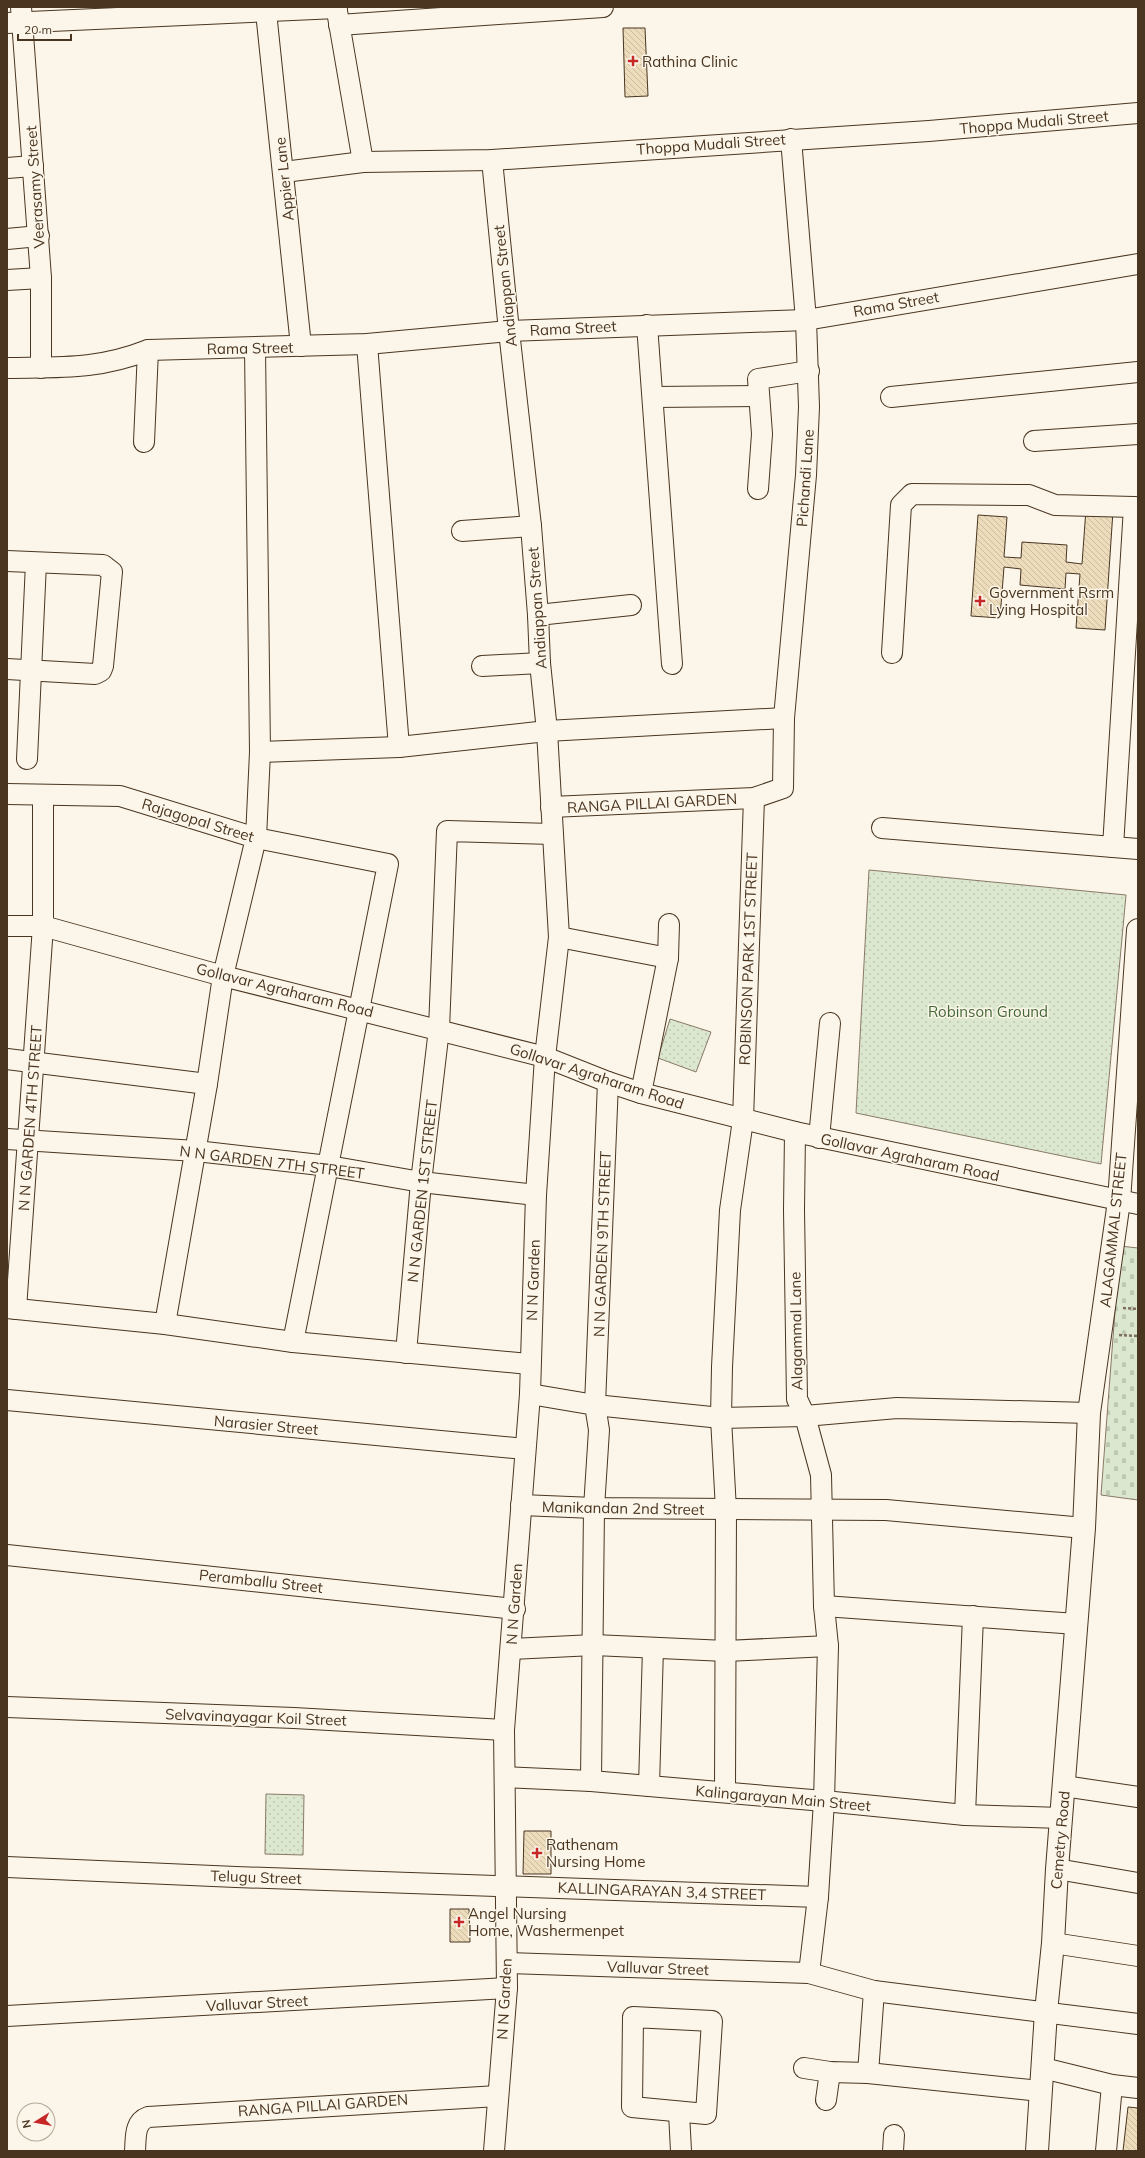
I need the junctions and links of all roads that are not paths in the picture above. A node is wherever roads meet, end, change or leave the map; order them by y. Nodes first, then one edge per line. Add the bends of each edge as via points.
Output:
1 (603, 7) edge
2 (266, 12) junction
3 (337, 13) edge
4 (17, 17) edge
5 (1138, 114) edge
6 (791, 139) junction
7 (492, 160) junction
8 (363, 162) junction
9 (33, 166) junction
10 (7, 168) edge
11 (284, 172) junction
12 (39, 236) junction
13 (7, 239) edge
14 (1138, 264) edge
15 (41, 278) junction
16 (7, 280) edge
17 (806, 320) junction
18 (647, 324) junction
19 (509, 331) junction
20 (367, 344) junction
21 (301, 346) junction
22 (255, 348) junction
23 (148, 350) junction
24 (7, 368) edge
25 (41, 368) junction
26 (809, 372) junction
27 (1138, 372) edge
28 (759, 396) junction
29 (891, 396) dead end
30 (654, 397) junction
31 (1138, 434) edge
32 (1034, 440) dead end
33 (144, 442) dead end
34 (758, 489) dead end
35 (1136, 508) edge
36 (531, 526) junction
37 (462, 531) dead end
38 (7, 562) edge
39 (36, 563) junction
40 (631, 605) dead end
41 (538, 615) junction
42 (892, 653) dead end
43 (540, 663) junction
44 (672, 664) dead end
45 (482, 666) dead end
46 (7, 669) edge
47 (31, 670) junction
48 (784, 718) junction
49 (547, 731) junction
50 (399, 747) junction
51 (260, 752) junction
52 (27, 759) dead end
53 (7, 794) edge
54 (43, 795) junction
55 (754, 798) junction
56 (551, 807) junction
57 (882, 828) dead end
58 (552, 834) junction
59 (256, 838) junction
60 (1113, 848) junction
61 (1138, 849) edge
62 (669, 924) dead end
63 (7, 926) edge
64 (43, 926) junction
65 (1138, 930) edge
66 (559, 937) junction
67 (668, 958) junction
68 (223, 976) junction
69 (360, 1009) junction
70 (830, 1023) dead end
71 (439, 1029) junction
72 (545, 1056) junction
73 (7, 1059) edge
74 (34, 1062) junction
75 (608, 1082) junction
76 (207, 1084) junction
77 (642, 1093) junction
78 (743, 1120) junction
79 (794, 1132) junction
80 (819, 1138) junction
81 (7, 1139) edge
82 (29, 1141) junction
83 (196, 1151) junction
84 (329, 1166) junction
85 (421, 1182) junction
86 (536, 1195) junction
87 (1132, 1200) edge
88 (1138, 1213) edge
89 (11, 1309) edge
90 (165, 1324) junction
91 (293, 1342) junction
92 (406, 1353) junction
93 (529, 1364) junction
94 (530, 1394) junction
95 (7, 1400) edge
96 (596, 1405) junction
97 (1089, 1413) junction
98 (805, 1416) junction
99 (721, 1418) junction
100 (525, 1449) junction
101 (521, 1505) junction
102 (594, 1508) junction
103 (822, 1509) junction
104 (726, 1510) junction
105 (1084, 1528) junction
106 (7, 1555) edge
107 (824, 1606) junction
108 (515, 1609) junction
109 (973, 1616) junction
110 (1077, 1624) junction
111 (594, 1646) junction
112 (828, 1646) junction
113 (653, 1648) junction
114 (511, 1650) junction
115 (726, 1651) junction
116 (7, 1707) edge
117 (504, 1730) junction
118 (505, 1777) junction
119 (591, 1781) junction
120 (650, 1786) junction
121 (1064, 1786) junction
122 (725, 1792) junction
123 (1138, 1797) edge
124 (824, 1801) junction
125 (965, 1815) junction
126 (1061, 1818) junction
127 (7, 1867) edge
128 (1056, 1869) junction
129 (1138, 1883) edge
130 (505, 1885) junction
131 (818, 1897) junction
132 (1053, 1943) junction
133 (1138, 1956) edge
134 (507, 1963) junction
135 (809, 1973) junction
136 (507, 1988) junction
137 (874, 1991) junction
138 (1046, 2012) junction
139 (7, 2016) edge
140 (1138, 2024) edge
141 (804, 2068) dead end
142 (1043, 2068) junction
143 (830, 2072) junction
144 (868, 2073) junction
145 (1112, 2085) junction
146 (1138, 2088) edge
147 (1040, 2091) junction
148 (498, 2096) junction
149 (826, 2100) dead end
150 (679, 2113) junction
151 (135, 2151) edge
152 (494, 2151) edge
153 (681, 2151) edge
154 (1038, 2151) edge
155 (1106, 2151) edge

1 - 3 street
2 - 3 street
2 - 4 street
2 - 11 street, Appier Lane
3 - 8 street
4 - 9 street, Veerasamy Street
5 - 6 street, Thoppa Mudali Street
6 - 7 street, Thoppa Mudali Street
6 - 17 street, Pichandi Lane
7 - 8 street, Thoppa Mudali Street
7 - 19 street, Andiappan Street
8 - 11 street, Thoppa Mudali Street
9 - 10 street
9 - 12 street, Veerasamy Street
11 - 21 street, Appier Lane
12 - 13 street
12 - 15 street, Veerasamy Street
14 - 17 street, Rama Street
15 - 16 street
15 - 25 street, Veerasamy Street
17 - 18 street, Rama Street
17 - 26 street, Pichandi Lane
18 - 19 street, Rama Street
18 - 30 street
19 - 20 street, Rama Street
19 - 36 street, Andiappan Street
20 - 21 street, Rama Street
20 - 50 street
21 - 22 street, Rama Street
22 - 23 street, Rama Street
22 - 51 street
23 - 25 street, Rama Street via 103,364
23 - 33 street
24 - 25 street, Rama Street
26 - 28 street via 758,378
26 - 48 street, Pichandi Lane via 806,475
27 - 29 street
28 - 30 street
28 - 34 street via 762,434
30 - 44 street
31 - 32 street
35 - 42 street via 1055,505 1029,495 912,494 901,505
35 - 60 street
36 - 37 street
36 - 41 street, Andiappan Street
38 - 39 street
39 - 47 street
39 - 47 street via 103,565 112,572 104,666 101,671 95,674
40 - 41 street
41 - 43 street, Andiappan Street
43 - 45 street
43 - 49 street, Andiappan Street
46 - 47 street
47 - 52 street
48 - 49 street
48 - 55 street, Pichandi Lane via 782,788
49 - 50 street
49 - 56 street, Andiappan Street
50 - 51 street
51 - 59 street
53 - 54 street, Rajagopal Street
54 - 59 street, Rajagopal Street via 120,796
54 - 64 street, N N GARDEN 4TH STREET
55 - 56 street, RANGA PILLAI GARDEN
55 - 78 street, ROBINSON PARK 1ST STREET
56 - 58 street, Andiappan Street
57 - 60 street
58 - 66 street, Andiappan Street
58 - 71 street, N N GARDEN 1ST STREET via 447,831
59 - 68 street
59 - 69 street, Rajagopal Street via 388,864
60 - 61 street
62 - 67 street
63 - 64 street, Gollavar Agraharam Road
64 - 68 street, Gollavar Agraharam Road
64 - 74 street, N N GARDEN 4TH STREET
65 - 87 main road, ALAGAMMAL STREET
66 - 67 street
66 - 72 street, Andiappan Street
67 - 77 street
68 - 69 street, Gollavar Agraharam Road
68 - 76 street
69 - 71 street, Gollavar Agraharam Road
69 - 84 street
70 - 80 street
71 - 72 street, Gollavar Agraharam Road
71 - 85 street, N N GARDEN 1ST STREET
72 - 75 street, Gollavar Agraharam Road
72 - 86 street, N N Garden
73 - 74 street
74 - 76 street
74 - 82 street, N N GARDEN 4TH STREET
75 - 77 street, Gollavar Agraharam Road
75 - 96 street, N N GARDEN 9TH STREET
76 - 83 street
77 - 78 street, Gollavar Agraharam Road
78 - 79 street, Gollavar Agraharam Road
78 - 99 street, ROBINSON PARK 1ST STREET via 730,1210
79 - 80 street, Gollavar Agraharam Road
79 - 98 street, Alagammal Lane via 797,1399
80 - 87 street, Gollavar Agraharam Road
81 - 82 street, N N GARDEN 7TH STREET
82 - 83 street, N N GARDEN 7TH STREET
82 - 89 street, N N GARDEN 4TH STREET
83 - 84 street, N N GARDEN 7TH STREET
83 - 90 street
84 - 85 street, N N GARDEN 7TH STREET
84 - 91 street
85 - 86 street, N N GARDEN 7TH STREET
85 - 92 street, N N GARDEN 1ST STREET
86 - 93 street, N N Garden
87 - 88 street
87 - 97 main road, ALAGAMMAL STREET
89 - 90 street
90 - 91 street
91 - 92 street
92 - 93 street
93 - 94 street, N N Garden
94 - 96 street
94 - 100 street, N N Garden
95 - 100 street, Narasier Street
96 - 99 street
96 - 102 street, N N GARDEN 9TH STREET via 599,1438
97 - 98 street via 897,1408
97 - 105 main road, ALAGAMMAL STREET
98 - 99 street
98 - 103 street, Alagammal Lane via 821,1475
99 - 104 street, ROBINSON PARK 1ST STREET
100 - 101 street, N N Garden
101 - 102 street, Manikandan 2nd Street
101 - 108 street, N N Garden
102 - 104 street, Manikandan 2nd Street
102 - 111 street, N N GARDEN 9TH STREET
103 - 104 street, Manikandan 2nd Street
103 - 105 street, Manikandan 2nd Street via 886,1510
103 - 107 street, Alagammal Lane
104 - 115 street, ROBINSON PARK 1ST STREET
105 - 110 main road, Cemetry Road
106 - 108 street, Peramballu Street
107 - 109 street
107 - 112 street, Alagammal Lane
108 - 114 street, N N Garden
109 - 110 street
109 - 125 street
110 - 121 main road, Cemetry Road
111 - 113 street
111 - 114 street
111 - 119 street, N N GARDEN 9TH STREET
112 - 115 street
112 - 124 street, Alagammal Lane
113 - 115 street
113 - 120 street
114 - 117 street, N N Garden
115 - 122 street, ROBINSON PARK 1ST STREET
116 - 117 street, Selvavinayagar Koil Street via 294,1718
117 - 118 street, N N Garden
118 - 119 street, Kalingarayan Main Street
118 - 130 street, N N Garden
119 - 120 street, Kalingarayan Main Street
120 - 122 street, Kalingarayan Main Street
121 - 123 street
121 - 126 main road, Cemetry Road
122 - 124 street, Kalingarayan Main Street
124 - 125 street, Kalingarayan Main Street
124 - 131 street, Alagammal Lane
125 - 126 street, Kalingarayan Main Street
126 - 128 main road, Cemetry Road
127 - 130 street, Telugu Street
128 - 129 street
128 - 132 main road, Cemetry Road
130 - 131 street, KALLINGARAYAN 3,4 STREET
130 - 134 street, N N Garden
131 - 135 street, Alagammal Lane
132 - 133 street
132 - 138 main road, Cemetry Road
134 - 135 street, Valluvar Street
134 - 136 street, N N Garden
135 - 137 street, Valluvar Street
136 - 139 street, Valluvar Street
136 - 148 street, N N Garden
137 - 138 street, Valluvar Street
137 - 144 street
138 - 140 street, Valluvar Street
138 - 142 main road, Cemetry Road
141 - 143 street
142 - 145 street
142 - 147 main road, Cemetry Road
143 - 144 street
143 - 149 street
144 - 147 street
145 - 146 street
145 - 155 street
147 - 154 main road, Cemetry Road
148 - 151 street, RANGA PILLAI GARDEN via 148,2116 141,2119 137,2127
148 - 152 street, N N Garden
150 - 150 street via 706,2114 712,2021 633,2016 632,2107
150 - 153 street

